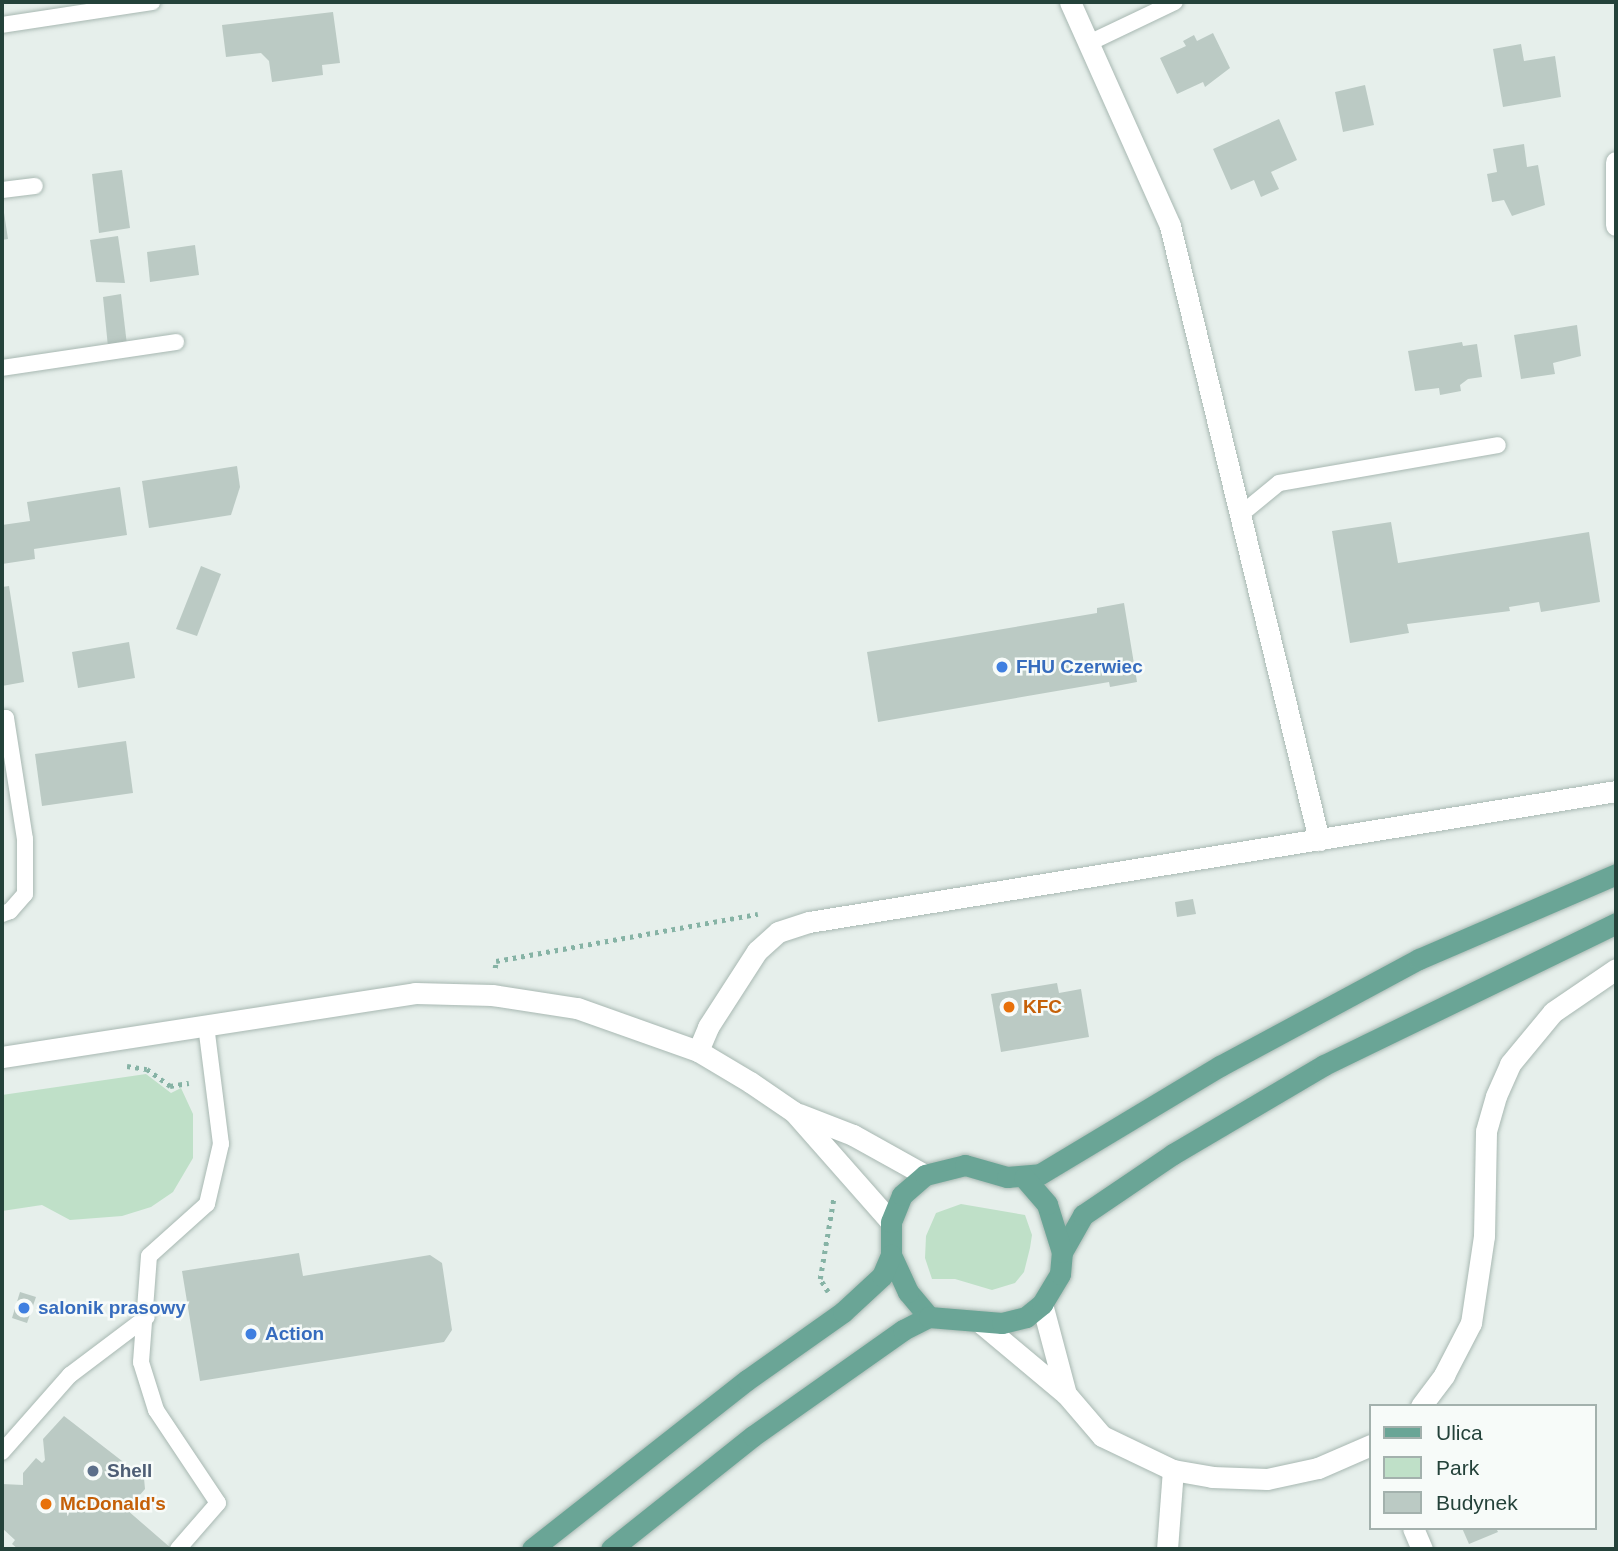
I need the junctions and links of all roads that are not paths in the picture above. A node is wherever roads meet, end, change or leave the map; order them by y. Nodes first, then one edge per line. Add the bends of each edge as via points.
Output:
1 (152, 2) edge
2 (1070, 2) edge
3 (1175, 2) edge
4 (2, 25) edge
5 (1089, 43) junction
6 (1616, 162) edge
7 (35, 186) dead end
8 (2, 190) edge
9 (1616, 225) edge
10 (176, 342) dead end
11 (2, 368) edge
12 (1498, 445) dead end
13 (1240, 515) junction
14 (2, 719) edge
15 (1616, 791) edge
16 (1319, 840) junction
17 (1616, 874) edge
18 (2, 914) edge
19 (1616, 923) edge
20 (1616, 969) edge
21 (206, 1025) junction
22 (698, 1051) junction
23 (2, 1057) edge
24 (794, 1112) junction
25 (925, 1175) junction
26 (1024, 1178) junction
27 (891, 1222) junction
28 (1062, 1252) junction
29 (891, 1255) junction
30 (1042, 1304) junction
31 (147, 1317) junction
32 (929, 1317) junction
33 (981, 1323) junction
34 (1066, 1394) junction
35 (1422, 1404) edge
36 (1370, 1445) edge
37 (2, 1452) edge
38 (1173, 1470) junction
39 (1414, 1530) edge
40 (178, 1549) edge
41 (532, 1549) edge
42 (611, 1549) edge
43 (1167, 1549) edge
44 (1422, 1549) edge

1 - 4 lane
2 - 5 street
3 - 5 lane
5 - 13 street via 1170,226
6 - 9 street
7 - 8 lane
10 - 11 lane
12 - 13 lane via 1279,483
13 - 16 street
14 - 18 lane via 6,718 24,839 24,894
15 - 16 street
16 - 22 street via 809,922 778,932 741,974
17 - 26 main road via 1419,959 1220,1066 1040,1174
19 - 28 main road via 1324,1065 1173,1154 1083,1215
20 - 35 street via 1553,1012 1510,1064 1486,1131 1484,1236 1471,1323 1444,1375
21 - 22 street via 415,993 492,995 577,1008
21 - 23 street
21 - 31 lane via 221,1143 207,1204 149,1256
22 - 24 street
24 - 25 street via 853,1135
24 - 27 street
25 - 26 main road via 964,1164
25 - 27 main road via 902,1195
26 - 28 main road via 1047,1204
27 - 29 main road
28 - 30 main road via 1060,1274
29 - 32 main road via 908,1293
29 - 41 main road via 882,1276 843,1312 747,1380
30 - 33 main road via 1026,1317
30 - 34 street
31 - 37 lane via 71,1375
31 - 40 lane via 141,1362 156,1410 218,1503
32 - 33 main road
32 - 42 main road via 842,1370
33 - 34 street
34 - 38 street via 1102,1436
36 - 38 street via 1318,1468 1267,1479
38 - 43 street
39 - 44 street

